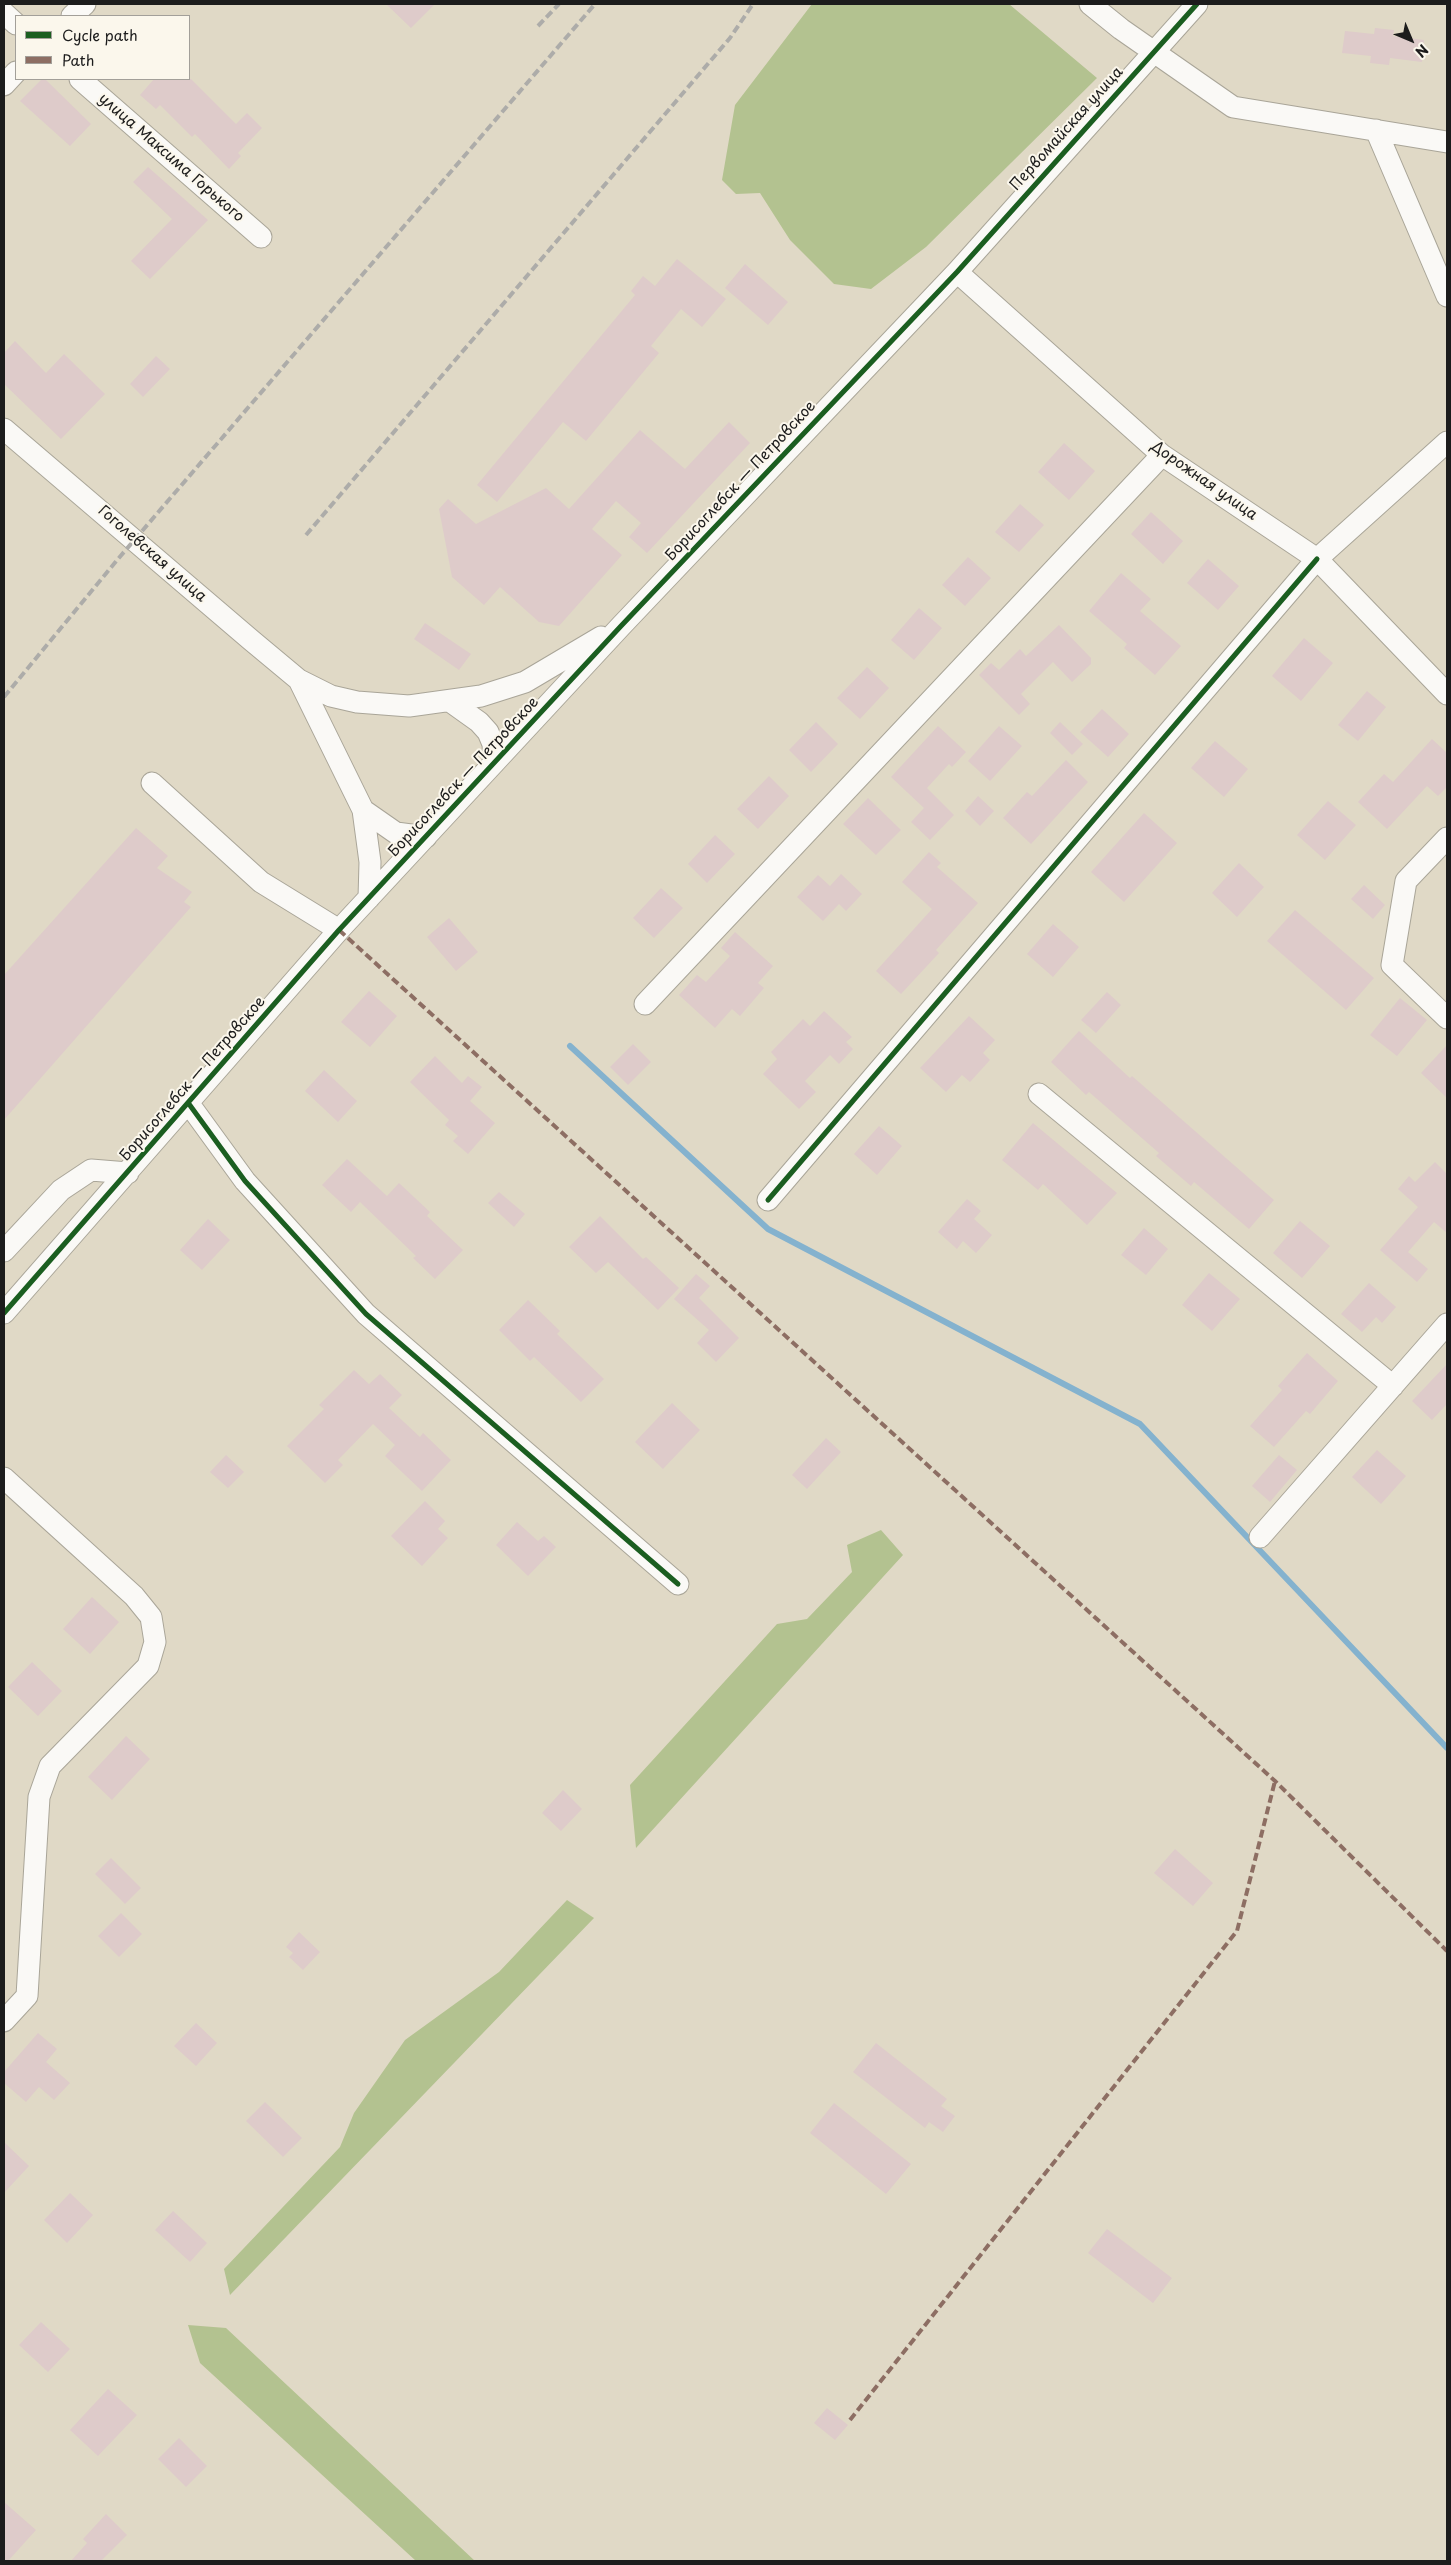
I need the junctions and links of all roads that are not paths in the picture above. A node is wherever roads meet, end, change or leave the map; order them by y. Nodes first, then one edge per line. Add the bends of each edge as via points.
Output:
1 (85, 4) edge
2 (1090, 4) edge
3 (1197, 4) edge
4 (4, 13) edge
5 (73, 15) edge
6 (15, 23) edge
7 (1154, 51) junction
8 (15, 73) edge
9 (81, 80) edge
10 (4, 85) edge
11 (1376, 130) junction
12 (1447, 142) edge
13 (261, 237) dead end
14 (956, 272) junction
15 (1447, 296) edge
16 (4, 429) edge
17 (1447, 442) edge
18 (1162, 455) junction
19 (1317, 559) junction
20 (621, 626) junction
21 (299, 680) junction
22 (1447, 694) edge
23 (451, 702) junction
24 (494, 763) junction
25 (152, 783) dead end
26 (363, 810) junction
27 (426, 837) junction
28 (1447, 838) edge
29 (369, 898) junction
30 (339, 930) junction
31 (645, 1004) dead end
32 (1447, 1018) edge
33 (1039, 1094) dead end
34 (188, 1104) junction
35 (128, 1173) junction
36 (768, 1200) dead end
37 (4, 1251) edge
38 (4, 1313) edge
39 (1447, 1324) edge
40 (1393, 1386) junction
41 (4, 1478) edge
42 (1260, 1537) dead end
43 (678, 1584) dead end
44 (4, 2021) edge

1 - 5 street
2 - 7 street
3 - 7 street, Первомайская улица
4 - 6 street
7 - 11 street via 1233,108
7 - 14 street, Первомайская улица
8 - 10 street
9 - 13 street, улица Максима Горького
11 - 12 street
11 - 15 street
14 - 18 street, Дорожная улица
14 - 20 street, Борисоглебск — Петровское
16 - 21 street, Гоголевская улица
17 - 19 street
18 - 19 street, Дорожная улица
18 - 31 street
19 - 22 street, Дорожная улица
19 - 36 street
20 - 23 street via 524,682
20 - 24 street, Борисоглебск — Петровское
21 - 23 street via 331,696 357,702 409,706
21 - 26 street
23 - 24 street via 488,732 493,744
24 - 27 street, Борисоглебск — Петровское
25 - 30 street via 261,882
26 - 27 street via 396,833
26 - 29 street via 370,862
27 - 29 street, Борисоглебск — Петровское
28 - 32 street via 1406,881 1392,965
29 - 30 street, Борисоглебск — Петровское
30 - 34 street, Борисоглебск — Петровское
33 - 40 street
34 - 35 street, Борисоглебск — Петровское
34 - 43 street via 246,1181 366,1314
35 - 37 street via 91,1170 61,1190
35 - 38 street, Борисоглебск — Петровское
39 - 40 street
40 - 42 street
41 - 44 street via 134,1596 151,1617 156,1642 148,1666 50,1766 39,1797 27,1996

